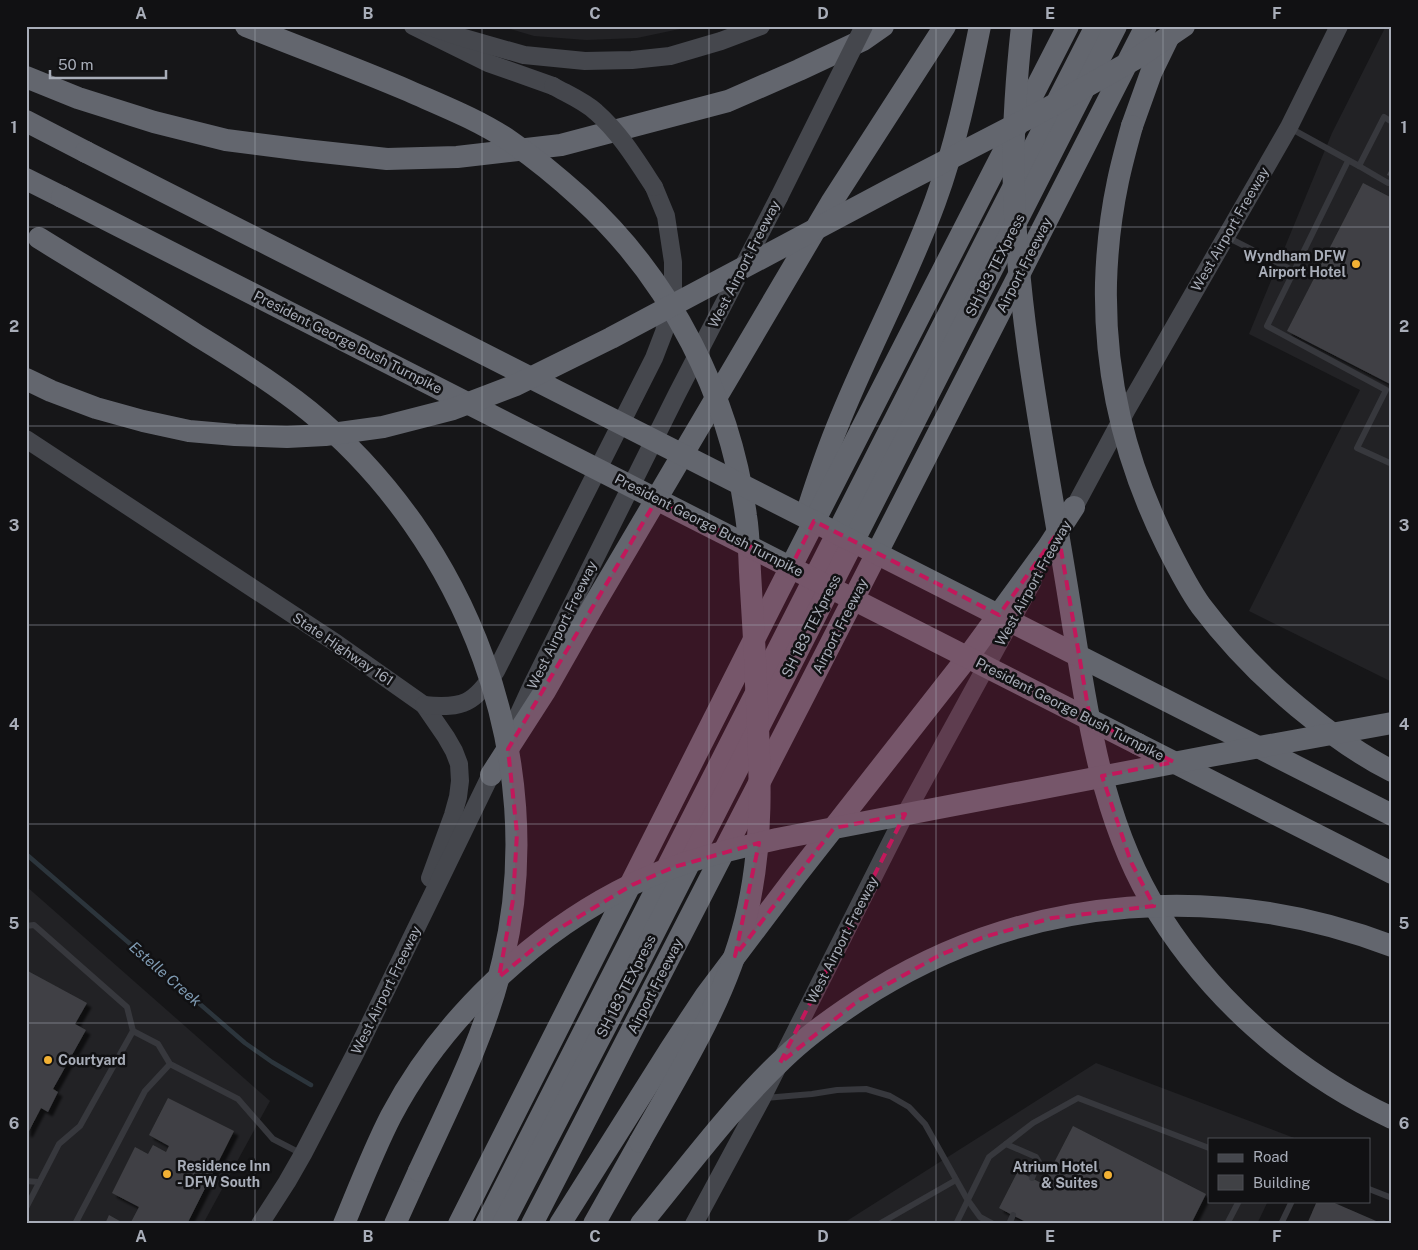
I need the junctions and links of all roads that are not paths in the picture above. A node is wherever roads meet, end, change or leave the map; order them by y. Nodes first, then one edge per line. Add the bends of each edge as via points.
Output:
1 (246, 26) edge
2 (413, 26) edge
3 (427, 26) edge
4 (761, 26) edge
5 (864, 26) edge
6 (883, 26) edge
7 (945, 26) edge
8 (980, 26) edge
9 (1022, 26) edge
10 (1068, 26) edge
11 (1096, 26) edge
12 (1116, 26) edge
13 (1146, 26) edge
14 (1174, 26) edge
15 (1184, 26) edge
16 (1339, 26) edge
17 (26, 77) edge
18 (26, 121) edge
19 (1392, 122) edge
20 (1289, 127) junction
21 (1348, 161) junction
22 (1359, 166) junction
23 (26, 179) edge
24 (1392, 182) edge
25 (33, 234) edge
26 (1226, 236) junction
27 (1294, 271) junction
28 (26, 379) edge
29 (26, 439) edge
30 (1392, 464) edge
31 (1074, 507) junction
32 (778, 592) junction
33 (424, 705) junction
34 (1392, 723) edge
35 (1392, 771) edge
36 (491, 775) junction
37 (1392, 815) edge
38 (1392, 873) edge
39 (26, 926) edge
40 (1392, 946) edge
41 (399, 966) junction
42 (132, 1031) junction
43 (170, 1064) junction
44 (762, 1098) junction
45 (1392, 1118) edge
46 (1006, 1144) junction
47 (1208, 1148) edge
48 (303, 1154) junction
49 (1032, 1178) dead end
50 (956, 1180) junction
51 (26, 1181) edge
52 (39, 1182) junction
53 (1370, 1189) edge
54 (1392, 1198) edge
55 (967, 1199) junction
56 (1238, 1202) edge
57 (1292, 1202) edge
58 (26, 1208) edge
59 (1013, 1215) dead end
60 (75, 1224) edge
61 (260, 1224) edge
62 (344, 1224) edge
63 (395, 1224) edge
64 (458, 1224) edge
65 (486, 1224) edge
66 (503, 1224) edge
67 (532, 1224) edge
68 (560, 1224) edge
69 (594, 1224) edge
70 (641, 1224) edge
71 (694, 1224) edge
72 (879, 1224) edge
73 (956, 1224) edge
74 (993, 1224) edge
75 (1009, 1224) edge
76 (1227, 1224) edge
77 (1281, 1224) edge

1 - 69 highway, bridge via 438,104 508,140 547,169 612,230 666,299 708,376 724,419 738,468 747,518 759,751 760,813 755,875 734,962 716,1004
2 - 33 main road, bridge via 488,63 553,86 596,112 614,130 654,187 666,216 673,262 673,292 654,358 496,671 483,690 469,702 455,706
3 - 4 main road via 524,55 585,61 670,56
5 - 36 main road, West Airport Freeway, bridge via 676,394
6 - 17 highway via 855,44 728,101 561,145 457,157 387,159 226,140 154,122 78,98
7 - 36 highway via 831,203 545,691
8 - 32 highway via 952,151 936,201 837,427
9 - 45 highway, bridge via 1016,82 1014,181 1021,299 1093,741 1108,800 1131,862 1150,898 1174,938 1201,972 1232,1006 1300,1064 1333,1087
10 - 32 highway
11 - 65 highway, SH 183 TEXpress
12 - 66 highway, SH 183 TEXpress
13 - 67 highway, Airport Freeway
14 - 35 highway, bridge via 1151,74 1132,126 1118,180 1110,230 1107,326 1118,416 1151,512 1200,604 1270,684 1320,726
15 - 28 highway, bridge via 1137,58 1048,108 611,338 516,385 453,409 383,427 325,435 235,435 143,421 96,408
16 - 20 main road, West Airport Freeway
18 - 37 highway, bridge
19 - 22 lane via 1384,118
20 - 21 lane
20 - 26 main road, West Airport Freeway
21 - 22 lane
21 - 27 lane
22 - 24 lane via 1388,183
23 - 38 highway, President George Bush Turnpike, bridge
25 - 63 highway, bridge via 247,367 309,411 343,441 378,478 430,548 482,654 500,709 512,777 517,833 513,900 504,956 487,1019
26 - 27 lane
26 - 31 main road, West Airport Freeway
27 - 30 lane via 1267,326 1386,390 1357,448
29 - 33 main road, State Highway 161 via 336,643
31 - 44 main road, West Airport Freeway via 901,822
31 - 68 highway via 970,654 706,995
32 - 64 highway
33 - 41 main road, State Highway 161 via 454,751 460,782 453,816
34 - 62 highway, bridge via 777,839 692,861 632,885 555,931 514,963 473,1002 442,1039 392,1115
36 - 41 main road, West Airport Freeway
39 - 42 lane via 34,925 127,1007
40 - 70 highway, bridge via 1340,928 1250,909 1163,905 1052,918 984,938 901,974 822,1026 784,1058 741,1102
41 - 48 main road, West Airport Freeway
42 - 43 lane via 158,1044
42 - 52 lane via 80,1126 59,1144
43 - 48 lane via 238,1099 273,1139
43 - 60 lane via 145,1091
44 - 50 lane via 866,1089 890,1096 909,1107 925,1124
44 - 71 main road, West Airport Freeway
46 - 47 lane via 1033,1122 1078,1098
46 - 49 lane via 1036,1157 1039,1162
46 - 55 lane via 989,1157
48 - 61 main road, West Airport Freeway
50 - 55 lane
50 - 72 lane
51 - 52 lane
52 - 58 lane
53 - 54 lane
55 - 73 lane
55 - 74 lane via 980,1217
56 - 76 lane
57 - 77 lane
59 - 75 lane

